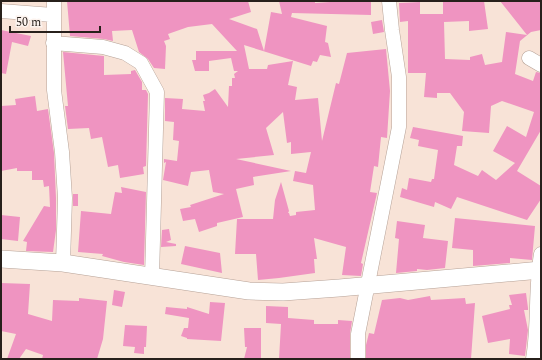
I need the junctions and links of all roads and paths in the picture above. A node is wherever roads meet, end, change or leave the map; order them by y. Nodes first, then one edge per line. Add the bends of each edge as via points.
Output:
1 (389, 1) edge
2 (54, 8) edge
3 (1, 11) edge
4 (53, 44) junction
5 (529, 58) dead end
6 (541, 65) edge
7 (1, 258) edge
8 (63, 263) junction
9 (540, 265) edge
10 (152, 277) junction
11 (368, 286) junction
12 (358, 359) edge
13 (534, 359) edge

1 - 11 street via 399,77 399,127
2 - 3 street
2 - 4 street
4 - 8 street via 54,90 65,198
4 - 10 street via 103,47 126,52 141,64 157,92
5 - 6 street
7 - 8 street
8 - 10 street
9 - 11 street
9 - 13 street
10 - 11 street via 248,291 283,292
11 - 12 street via 358,334

